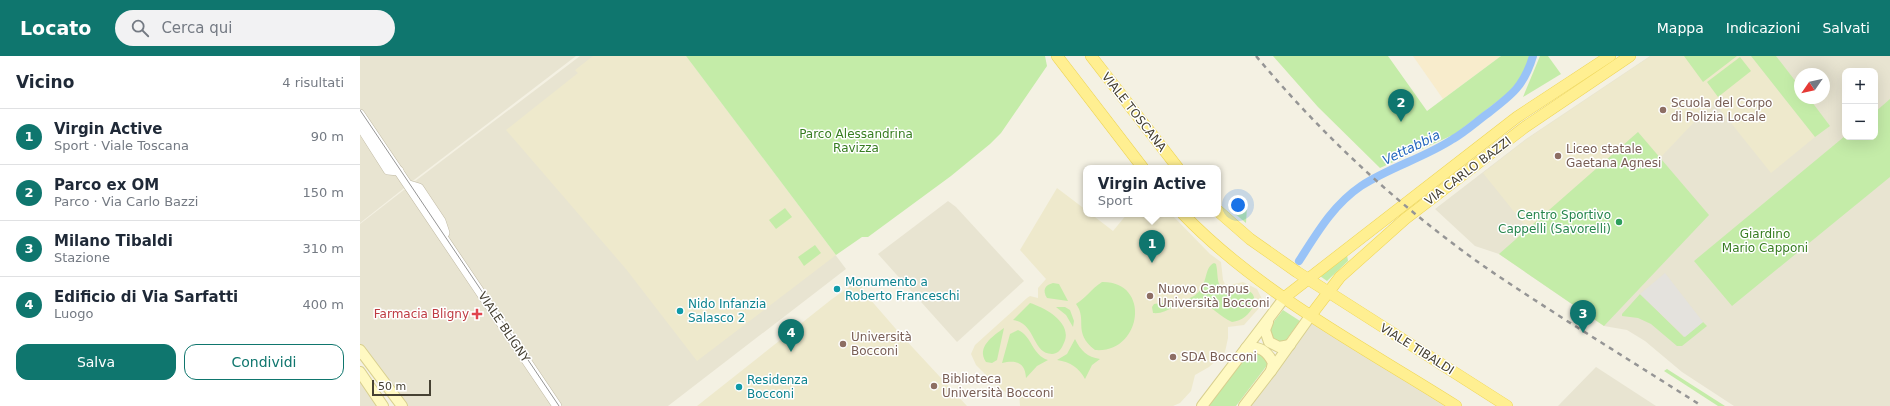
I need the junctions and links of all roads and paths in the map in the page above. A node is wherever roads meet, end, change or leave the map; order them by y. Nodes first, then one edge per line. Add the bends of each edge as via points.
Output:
1 (1057, 56) edge
2 (1091, 56) edge
3 (1610, 56) edge
4 (1630, 56) edge
5 (360, 114) edge
6 (360, 126) edge
7 (1141, 165) edge
8 (1176, 165) edge
9 (399, 171) junction
10 (1221, 214) edge
11 (1186, 217) edge
12 (1344, 251) junction
13 (1349, 268) junction
14 (1308, 279) junction
15 (1328, 292) junction
16 (1285, 297) junction
17 (1311, 315) junction
18 (1268, 322) junction
19 (1290, 345) junction
20 (1246, 348) junction
21 (360, 350) edge
22 (1271, 371) junction
23 (360, 372) edge
24 (383, 406) edge
25 (402, 406) edge
26 (557, 406) edge
27 (1202, 406) edge
28 (1244, 406) edge
29 (1456, 406) edge
30 (1507, 406) edge

1 - 7 main road
2 - 8 main road, VIALE TOSCANA
3 - 12 main road, VIA CARLO BAZZI via 1517,117
4 - 13 main road, VIA CARLO BAZZI via 1518,132 1425,203
5 - 9 street, VIALE BLIGNY
6 - 9 street, VIALE BLIGNY via 388,170
9 - 26 street, VIALE BLIGNY
10 - 14 main road via 1250,239
11 - 16 main road via 1205,237
12 - 13 main road via 1350,252 1353,258
12 - 14 main road, VIA CARLO BAZZI
13 - 15 main road, VIA CARLO BAZZI
14 - 15 main road
14 - 16 main road, VIA CARLO BAZZI
15 - 17 main road, VIA CARLO BAZZI
15 - 30 main road, VIALE TIBALDI
16 - 17 main road
16 - 18 main road
17 - 19 main road
17 - 29 main road
18 - 19 main road via 1265,330 1269,342 1279,347
18 - 20 main road
19 - 22 main road
20 - 22 main road via 1258,347 1265,351 1273,363
20 - 27 main road
21 - 25 main road
22 - 28 main road
23 - 24 main road

